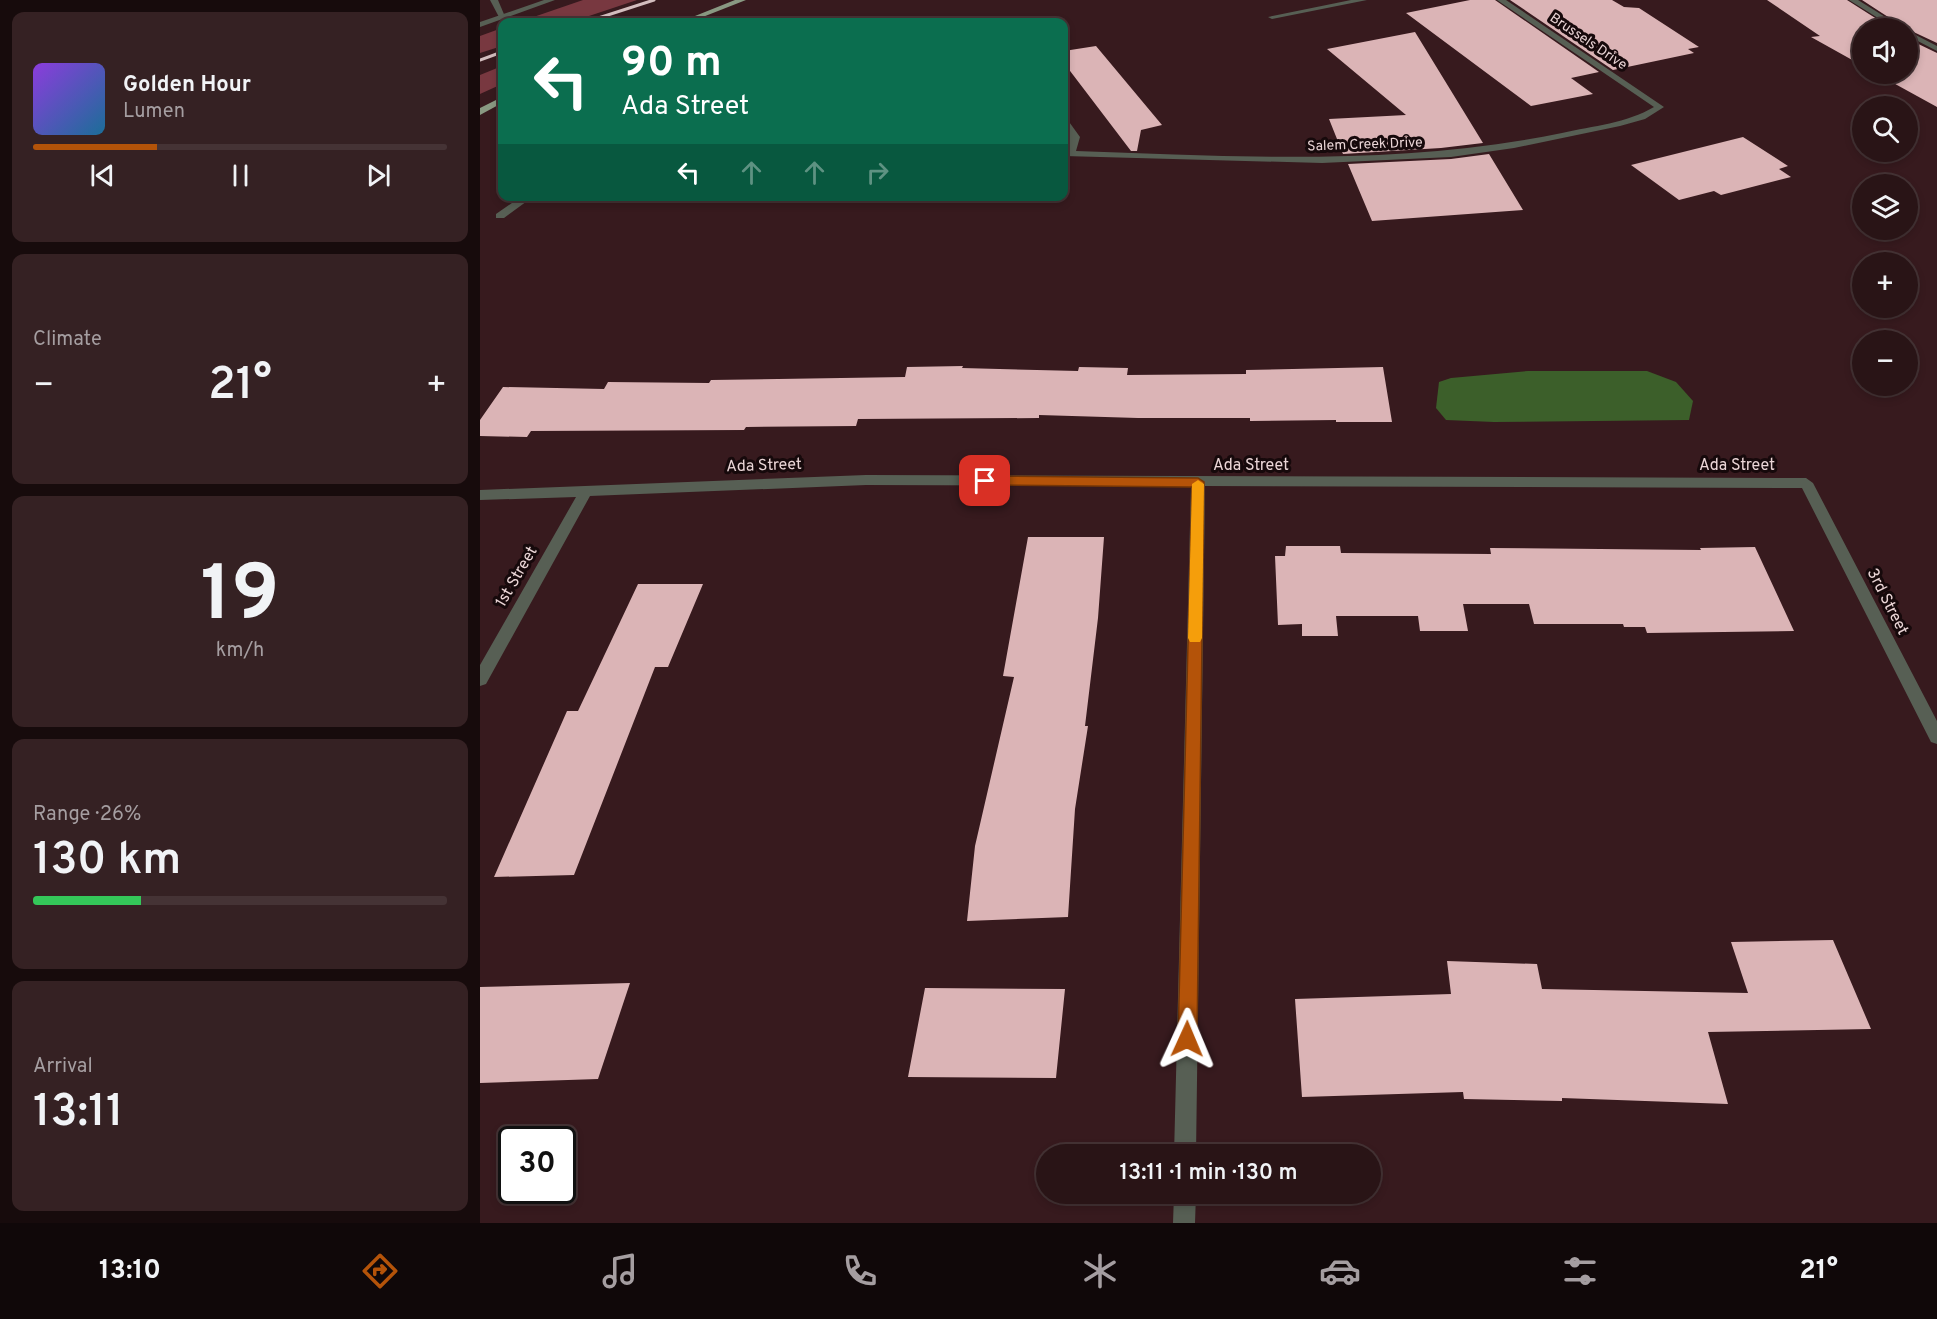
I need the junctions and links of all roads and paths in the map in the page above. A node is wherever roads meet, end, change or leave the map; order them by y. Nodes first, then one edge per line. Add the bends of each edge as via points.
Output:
1 (494, 0) edge
2 (551, 0) edge
3 (742, 0) edge
4 (1364, 0) edge
5 (1502, 0) edge
6 (1853, 0) edge
7 (503, 17) junction
8 (1272, 17) dead end
9 (500, 18) edge
10 (695, 18) edge
11 (1883, 18) edge
12 (498, 19) edge
13 (480, 25) edge
14 (1918, 39) edge
15 (1937, 49) edge
16 (498, 102) edge
17 (1660, 107) joint
18 (480, 112) edge
19 (1068, 127) edge
20 (1068, 152) edge
21 (1068, 154) edge
22 (522, 201) edge
23 (500, 216) dead end
24 (1198, 482) junction
25 (1806, 483) joint
26 (586, 492) junction
27 (480, 495) edge
28 (480, 679) edge
29 (1937, 737) edge
30 (1185, 1144) edge
31 (1185, 1204) edge
32 (1184, 1223) edge

1 - 7 street
2 - 7 street
3 - 10 main road
4 - 8 street
5 - 17 street, Brussels Drive
6 - 11 street
7 - 9 street
12 - 13 street
14 - 15 street
16 - 18 main road
17 - 21 street, Salem Creek Drive via 1652,113 1550,139 1401,159 1254,160
19 - 20 street via 1075,137
22 - 23 street
24 - 25 street, Ada Street
24 - 26 street, Ada Street via 866,480
24 - 30 street
25 - 29 street, 3rd Street
26 - 27 street, Ada Street
26 - 28 street, 1st Street
31 - 32 street

